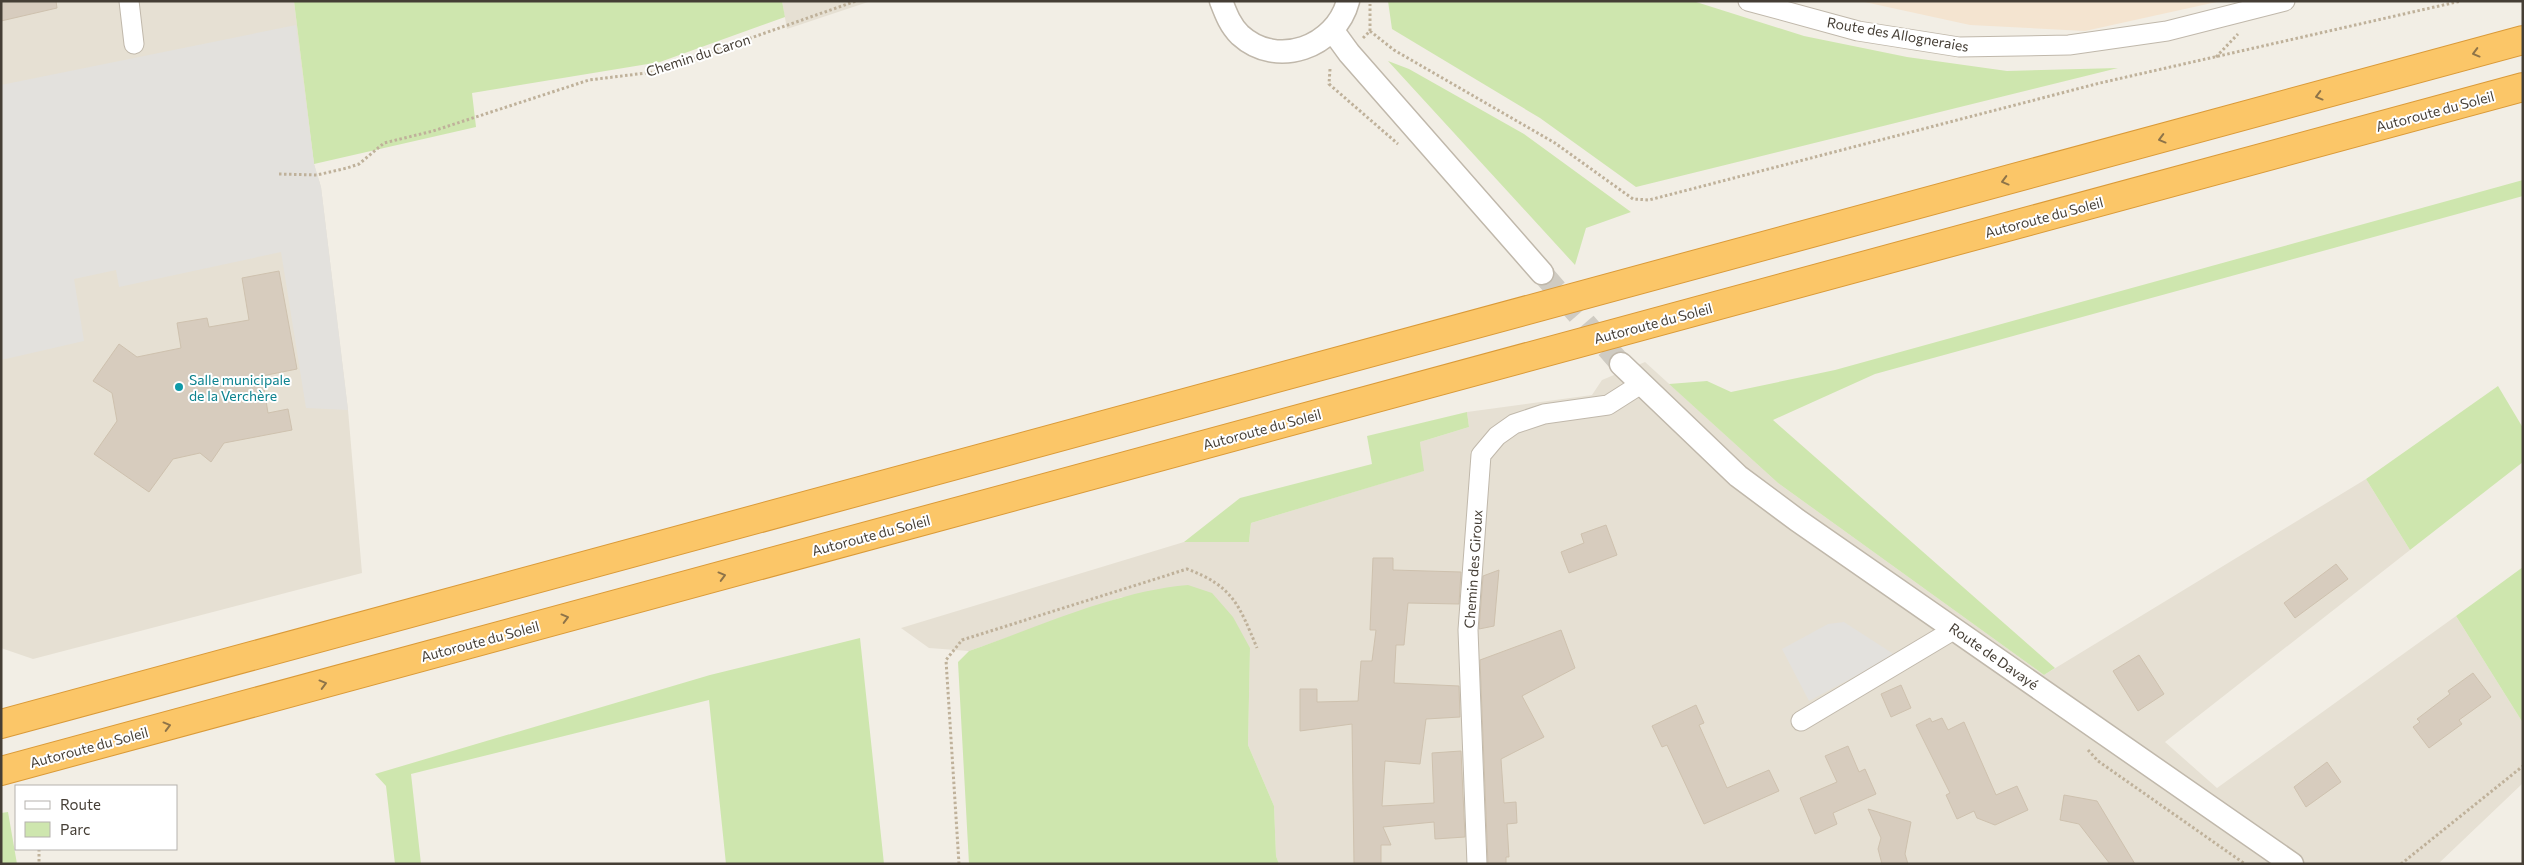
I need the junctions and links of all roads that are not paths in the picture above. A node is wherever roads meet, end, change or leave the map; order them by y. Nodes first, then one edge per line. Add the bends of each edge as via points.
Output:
1 (128, 1) edge
2 (1221, 1) edge
3 (1348, 1) edge
4 (1748, 1) edge
5 (2285, 1) edge
6 (1333, 31) junction
7 (2523, 40) edge
8 (134, 44) dead end
9 (2523, 87) edge
10 (1542, 273) tunnel mouth
11 (1621, 364) tunnel mouth
12 (1641, 384) junction
13 (1955, 629) junction
14 (1801, 722) dead end
15 (1, 724) edge
16 (1, 771) edge
17 (1477, 864) edge
18 (2292, 864) edge

1 - 8 street
2 - 6 street via 1228,19 1240,35 1270,50 1297,51 1317,44
3 - 6 street via 1345,13
4 - 5 street, Route des Allogneraies via 1858,31 1959,48 2069,45 2167,31
6 - 10 street via 1349,54
7 -> 15 highway
16 -> 9 highway, Autoroute du Soleil
11 - 12 street, Route de Davayé
12 - 13 street, Route de Davayé via 1738,476
12 - 17 street, Chemin des Giroux via 1608,405 1544,414 1514,424 1497,436 1481,455 1468,630
13 - 14 street
13 - 18 street, Route de Davayé

